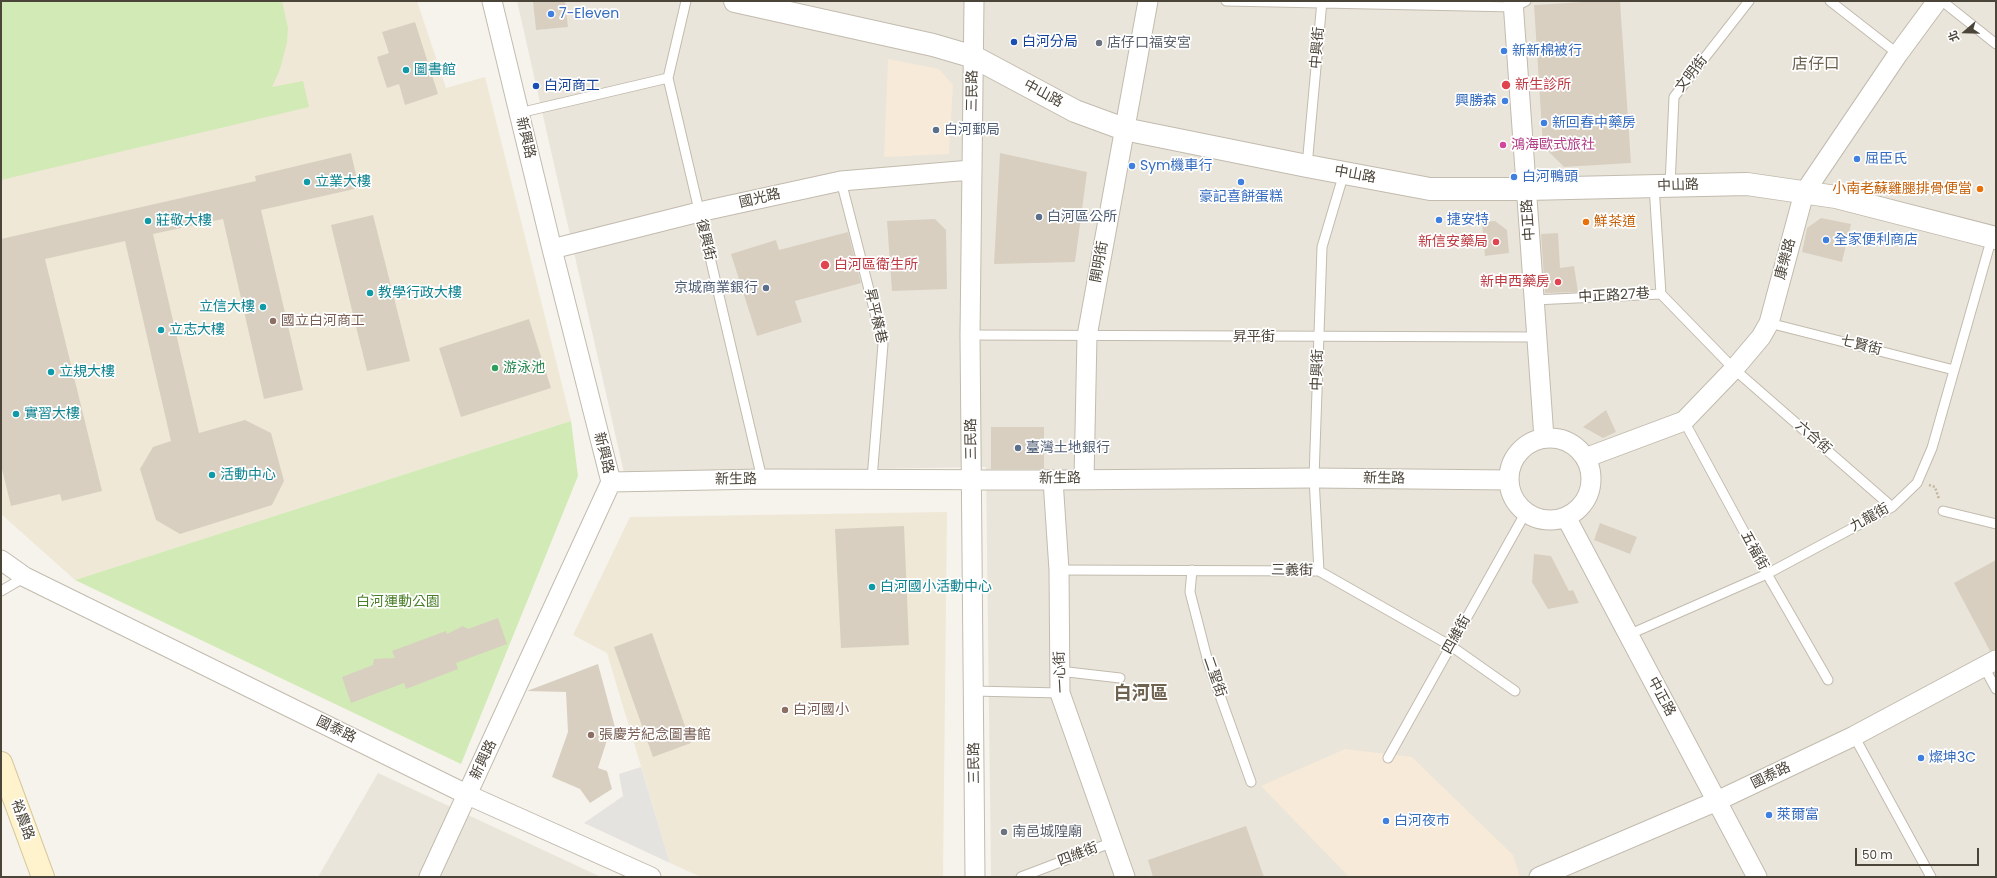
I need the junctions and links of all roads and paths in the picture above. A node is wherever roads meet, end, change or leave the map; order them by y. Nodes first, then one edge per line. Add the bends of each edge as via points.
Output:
1 (492, 1) edge
2 (686, 1) edge
3 (735, 1) edge
4 (974, 1) edge
5 (1148, 1) edge
6 (1226, 1) edge
7 (1749, 1) edge
8 (1830, 1) edge
9 (1937, 1) edge
10 (1942, 1) edge
11 (1322, 2) edge
12 (1518, 3) edge
13 (1996, 44) edge
14 (1898, 54) junction
15 (974, 57) junction
16 (668, 78) junction
17 (519, 113) junction
18 (1124, 129) junction
19 (1306, 166) junction
20 (971, 170) junction
21 (1344, 173) junction
22 (841, 181) junction
23 (1662, 186) junction
24 (1526, 189) junction
25 (1804, 193) junction
26 (699, 212) junction
27 (1994, 237) edge
28 (552, 249) junction
29 (1661, 294) junction
30 (1534, 300) junction
31 (1769, 323) junction
32 (970, 335) junction
33 (1087, 336) junction
34 (1320, 337) junction
35 (1538, 337) junction
36 (1734, 369) junction
37 (1954, 370) junction
38 (1684, 421) junction
39 (1544, 438) junction
40 (1585, 458) junction
41 (1314, 478) junction
42 (762, 479) junction
43 (872, 479) junction
44 (1084, 479) junction
45 (972, 480) junction
46 (1053, 480) junction
47 (1509, 480) junction
48 (611, 482) junction
49 (1917, 483) junction
50 (1892, 507) junction
51 (1944, 511) joint
52 (1526, 512) junction
53 (1566, 517) junction
54 (1996, 524) edge
55 (1, 560) edge
56 (1059, 570) junction
57 (1192, 570) junction
58 (1319, 571) junction
59 (1767, 574) junction
60 (25, 577) junction
61 (1, 591) edge
62 (1628, 635) junction
63 (1451, 646) junction
64 (1990, 664) edge
65 (1058, 672) junction
66 (1120, 678) dead end
67 (1828, 680) dead end
68 (1996, 689) edge
69 (1515, 691) dead end
70 (973, 692) junction
71 (1060, 693) junction
72 (1854, 736) junction
73 (1388, 758) dead end
74 (1, 763) edge
75 (1251, 782) dead end
76 (468, 795) junction
77 (1718, 801) junction
78 (1112, 842) junction
79 (43, 877) edge
80 (429, 877) edge
81 (651, 877) edge
82 (975, 877) edge
83 (1021, 877) edge
84 (1125, 877) edge
85 (1540, 877) edge
86 (1757, 877) edge
87 (1931, 877) edge

1 - 17 street, 新興路
2 - 16 lane, 復興街
3 - 15 street, 中山路 via 933,45
4 - 15 street, 三民路
5 - 18 street, 開明街
6 - 11 lane
7 - 23 lane, 文明街 via 1674,97
8 - 14 lane
9 - 14 street, 康樂路
10 - 13 lane
11 - 12 lane
11 - 19 lane, 中興街
12 - 24 street, 中正路
14 - 25 street, 康樂路
15 - 18 street, 中山路 via 1075,111
15 - 20 street, 三民路
16 - 17 lane
16 - 26 lane, 復興街
17 - 28 street, 新興路
18 - 19 street, 中山路
18 - 33 street, 開明街
19 - 21 street, 中山路
20 - 22 street, 國光路
20 - 32 street, 三民路
21 - 24 street, 中山路 via 1430,189
21 - 34 lane, 中興街 via 1322,247
22 - 26 street, 國光路
22 - 43 lane, 昇平橫巷 via 883,344
23 - 24 street, 中山路
23 - 25 street, 中山路 via 1747,184
23 - 29 lane, 文明街
24 - 30 street, 中正路
25 - 27 street, 中山路 via 1836,197
25 - 31 street, 康樂路
26 - 28 street, 國光路
26 - 42 lane, 復興街
27 - 37 lane, 九龍街
28 - 48 street, 新興路
29 - 30 lane, 中正路27巷
29 - 36 lane, 中正路27巷
30 - 35 street, 中正路
31 - 36 street, 康樂路 via 1761,337
31 - 37 lane, 七賢街
32 - 33 lane, 昇平街
32 - 45 street, 三民路
33 - 34 lane, 昇平街
33 - 44 street, 開明街
34 - 35 lane, 昇平街
34 - 41 lane, 中興街
35 - 39 street, 中正路
36 - 38 street, 康樂路
36 - 50 lane, 六合街
37 - 49 lane, 九龍街 via 1932,448
38 - 40 street, 康樂路
38 - 59 lane, 五福街
39 - 40 street via 1568,442
39 - 47 street via 1523,448 1515,458
40 - 53 street via 1590,474 1589,492 1576,511
41 - 44 street, 新生路
41 - 47 street, 新生路
41 - 58 lane, 中興街
42 - 43 street, 新生路
42 - 48 street, 新生路
43 - 45 street, 新生路
44 - 46 street, 新生路
45 - 46 street, 新生路
45 - 70 street, 三民路
46 - 56 street, 一心街
47 - 52 street via 1514,498
48 - 76 street, 新興路
49 - 50 lane, 九龍街
49 - 51 path via 1935,487
50 - 59 lane, 九龍街
51 - 54 lane
52 - 53 street via 1545,520
52 - 63 lane, 四維街
53 - 62 street, 中正路
55 - 60 street, 國泰路
56 - 57 lane, 三義街
56 - 65 street, 一心街
57 - 58 lane, 三義街
57 - 75 lane, 二聖街 via 1190,592 1208,662
58 - 63 lane, 三義街
59 - 62 lane, 九龍街
59 - 67 lane, 五福街
60 - 61 lane
60 - 76 street, 國泰路
62 - 77 street, 中正路
63 - 69 lane, 三義街
63 - 73 lane, 四維街
64 - 68 lane
64 - 72 street, 國泰路
65 - 66 lane
65 - 71 street, 一心街
70 - 71 lane
70 - 82 street, 三民路
71 - 78 street, 一心街
72 - 77 street, 國泰路
72 - 87 lane
74 - 79 main road, 裕農路
76 - 80 street, 新興路
76 - 81 street, 國泰路
77 - 85 street, 國泰路
77 - 86 street, 中正路
78 - 83 lane, 四維街
78 - 84 street, 一心街

